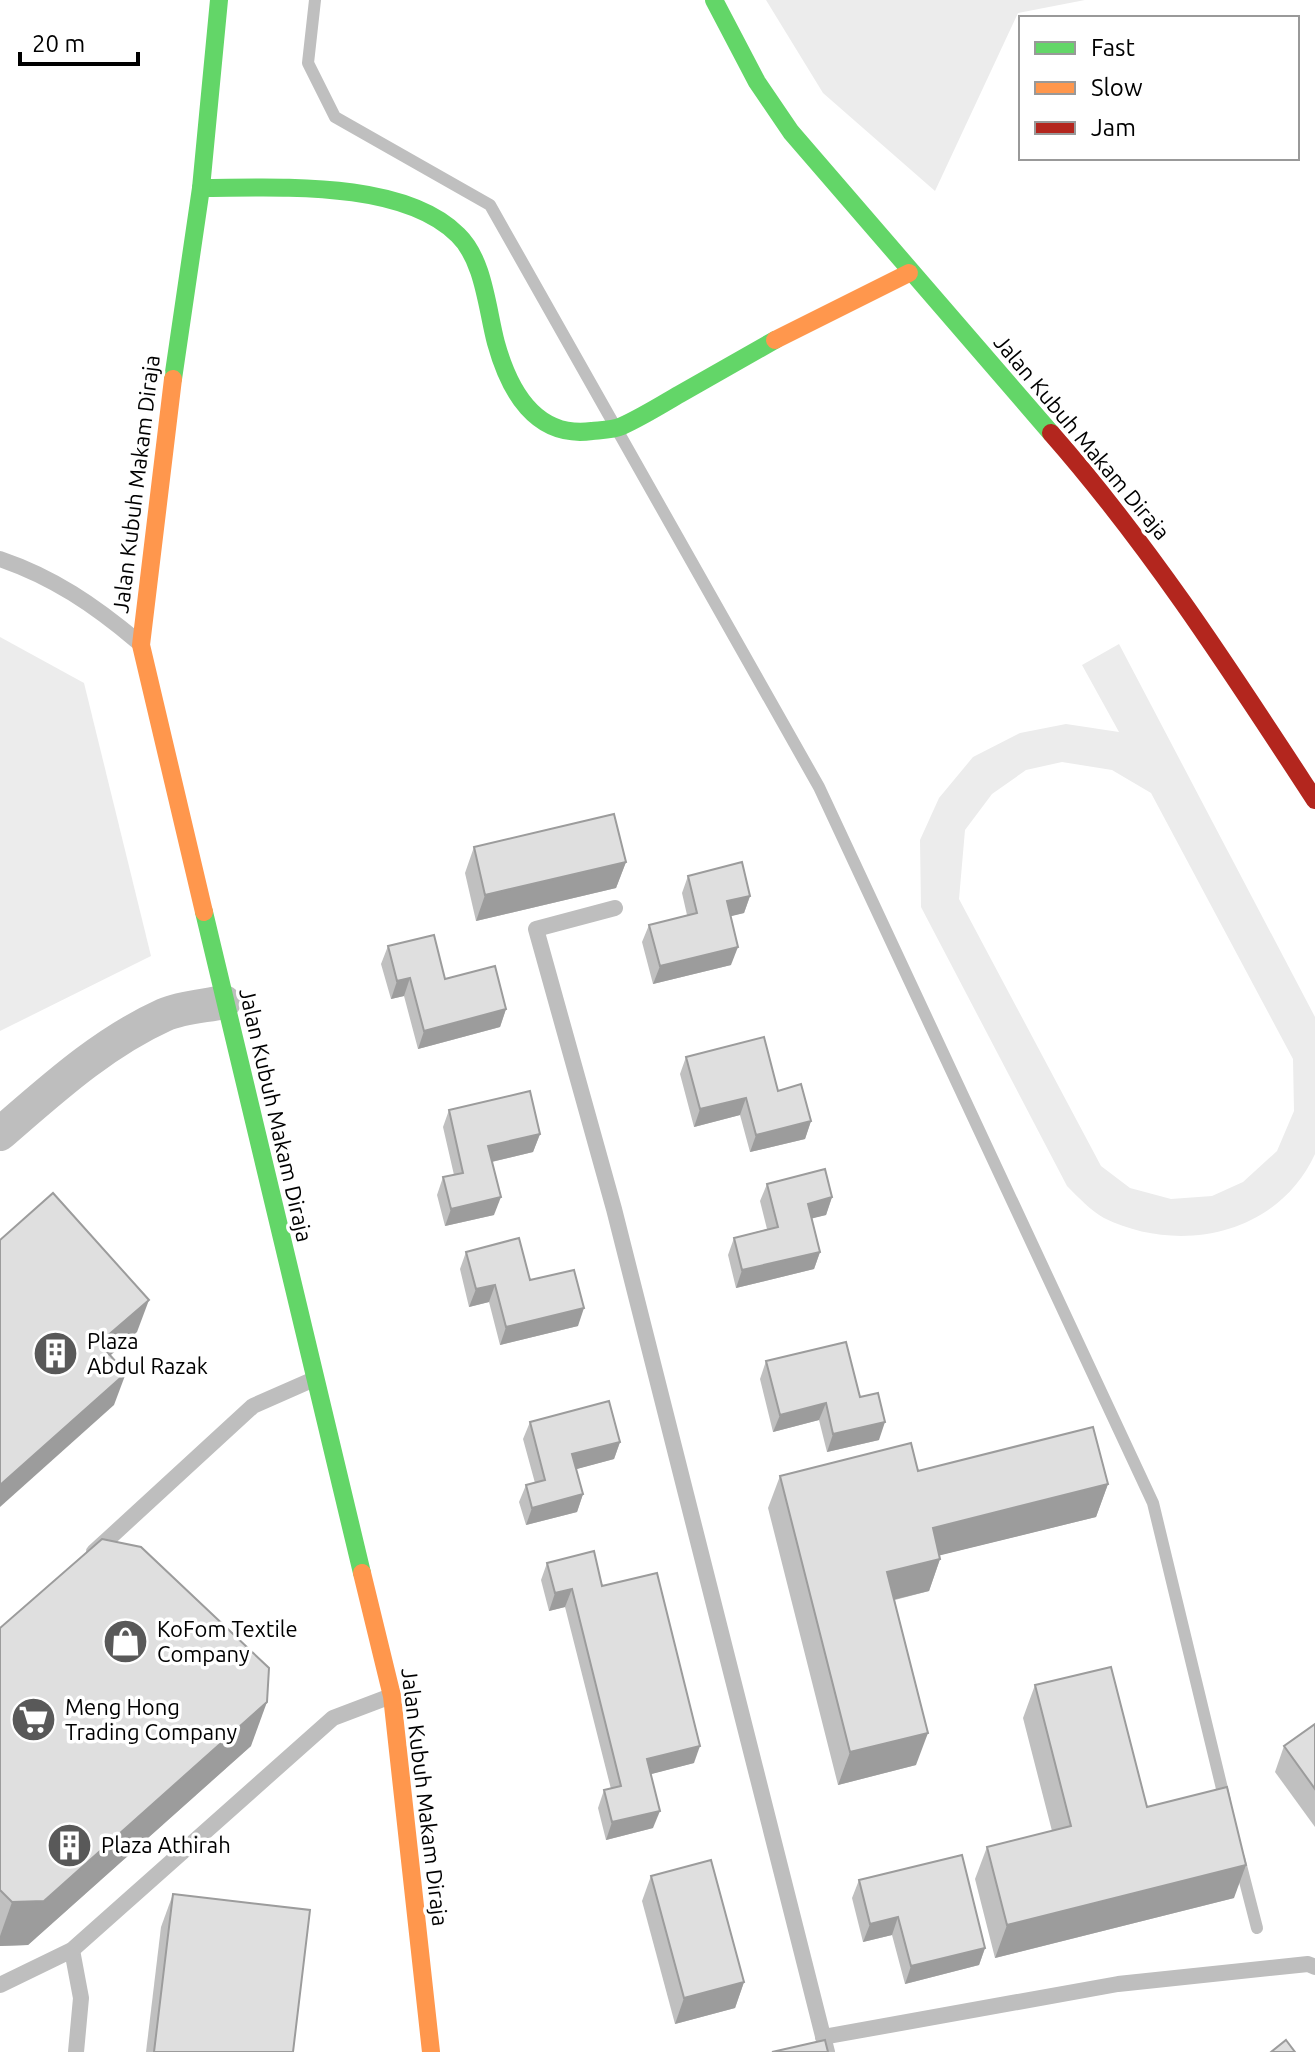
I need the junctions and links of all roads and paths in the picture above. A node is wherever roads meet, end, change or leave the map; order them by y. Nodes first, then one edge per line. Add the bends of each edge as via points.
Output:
1 (219, 0) edge
2 (714, 0) edge
3 (201, 188) junction
4 (909, 273) junction
5 (0, 559) edge
6 (141, 645) junction
7 (1315, 800) edge
8 (615, 908) dead end
9 (224, 1002) junction
10 (0, 1134) edge
11 (314, 1379) junction
12 (81, 1564) edge
13 (392, 1696) junction
14 (72, 1950) junction
15 (1315, 1967) edge
16 (0, 1985) edge
17 (825, 2045) edge
18 (76, 2052) edge
19 (431, 2052) edge

1 - 3 street, Jalan Kubuh Makam Diraja
2 - 4 street, Jalan Kubuh Makam Diraja via 757,82 791,132
3 - 4 street via 305,188 391,201 427,213 459,235 476,266 514,395 532,416 559,431 589,435 619,428 813,319
3 - 6 street, Jalan Kubuh Makam Diraja
4 - 7 street, Jalan Kubuh Makam Diraja via 1116,507
5 - 6 lane via 40,573 93,604
6 - 9 street, Jalan Kubuh Makam Diraja
8 - 17 lane via 536,929 614,1209
9 - 10 street via 167,1014 119,1040 65,1077
9 - 11 street, Jalan Kubuh Makam Diraja
11 - 12 lane via 253,1406
11 - 13 street, Jalan Kubuh Makam Diraja
13 - 14 lane via 333,1718 303,1741
13 - 19 street, Jalan Kubuh Makam Diraja
14 - 16 lane
14 - 18 lane via 81,1998
15 - 17 lane via 1118,1984

